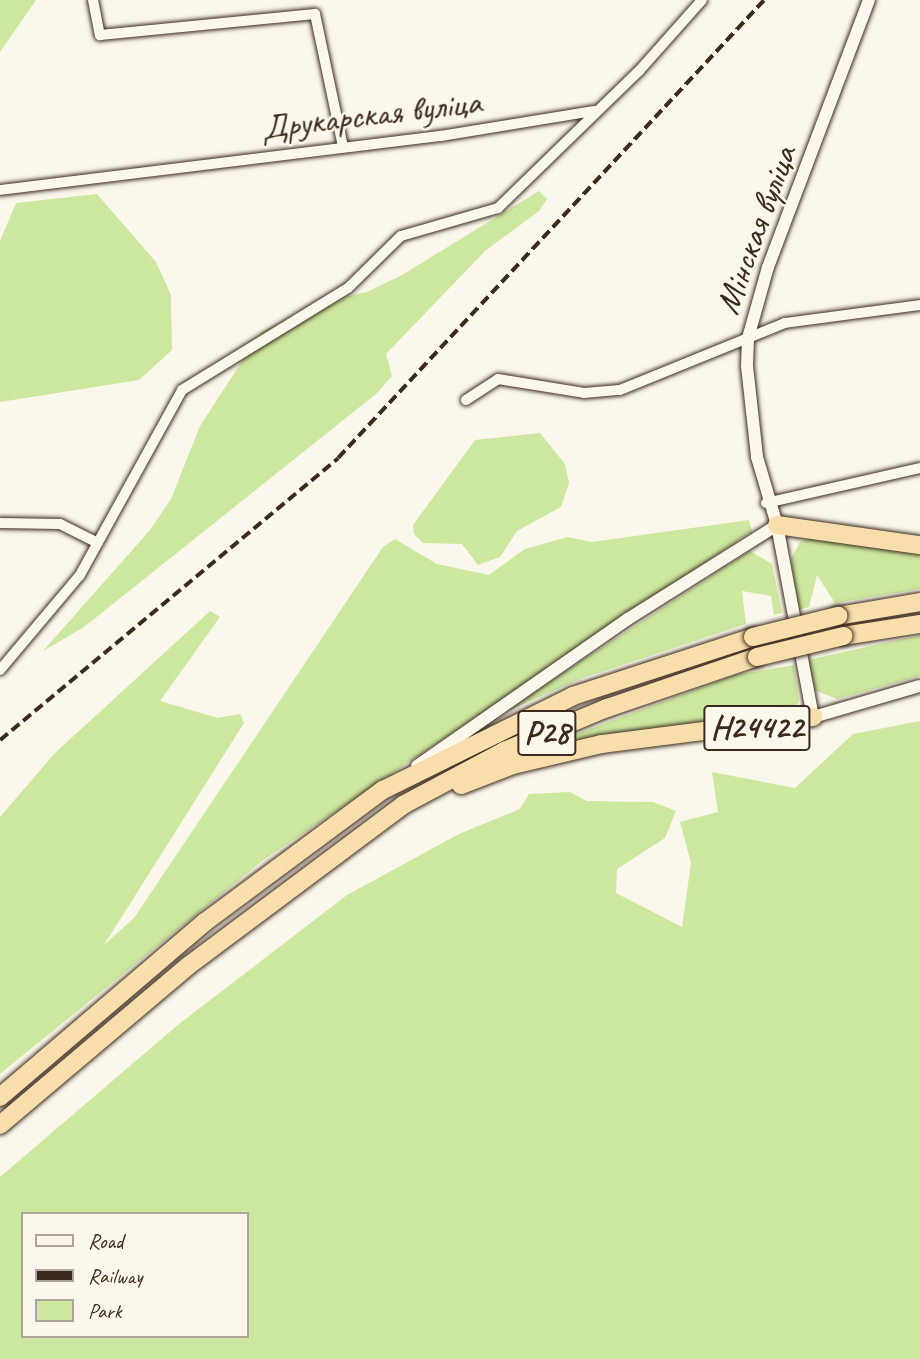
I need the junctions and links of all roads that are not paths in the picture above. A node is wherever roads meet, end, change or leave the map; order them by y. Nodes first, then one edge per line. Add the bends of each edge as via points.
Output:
1 (93, 0) edge
2 (702, 0) edge
3 (869, 0) edge
4 (595, 111) junction
5 (343, 146) junction
6 (0, 190) edge
7 (920, 306) edge
8 (748, 338) junction
9 (466, 400) dead end
10 (920, 468) edge
11 (766, 503) junction
12 (0, 523) edge
13 (777, 525) junction
14 (98, 543) junction
15 (920, 545) edge
16 (920, 602) edge
17 (920, 624) edge
18 (0, 670) edge
19 (920, 686) edge
20 (813, 717) junction
21 (383, 790) junction
22 (352, 841) junction
23 (0, 1097) edge
24 (0, 1125) edge

1 - 5 street via 100,35 315,14
2 - 4 street
3 - 8 street, Мінская вуліца / Н24422
4 - 5 street, Друкарская вуліца
4 - 14 street via 498,208 401,236 348,288 182,390
5 - 6 street, Друкарская вуліца
7 - 8 street via 785,323
8 - 9 street via 620,390 584,393 498,379
8 - 11 street, Мінская вуліца / Н24422
10 - 11 street
11 - 13 street, Мінская вуліца / Н24422
12 - 14 street via 60,524
13 - 15 highway
13 - 20 street, Н24422
13 - 21 street via 628,619
14 - 18 street via 61,604
16 - 21 highway, Р28, bridge via 752,637 573,696
17 - 22 highway, Р28, bridge via 843,636 757,657 504,751
19 - 20 street, Н24422
20 - 22 highway, Н24422 via 602,744 513,765
21 - 23 highway, Р28 via 205,922
22 - 24 highway, Р28 via 188,966

